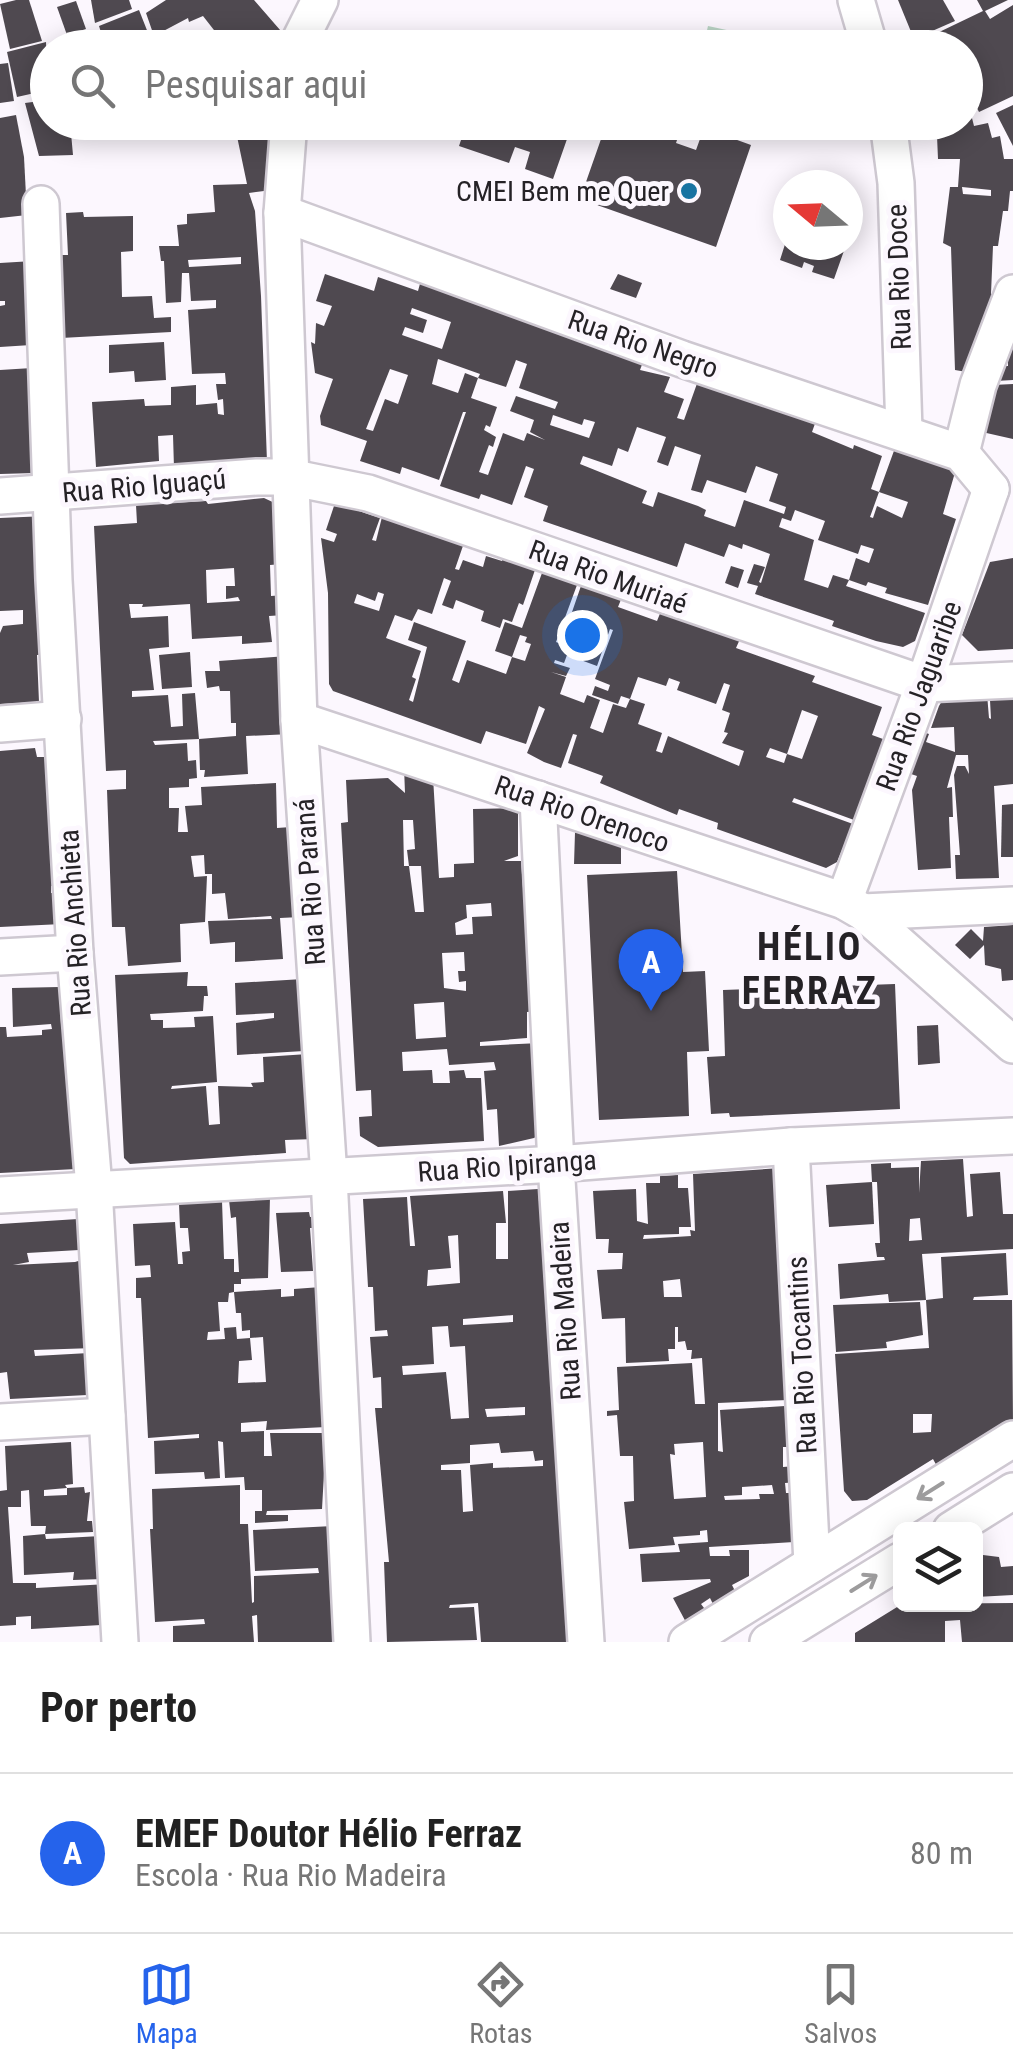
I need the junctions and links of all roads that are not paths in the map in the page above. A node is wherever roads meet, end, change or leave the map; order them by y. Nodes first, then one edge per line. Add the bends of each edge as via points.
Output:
1 (856, 0) edge
2 (317, 3) edge
3 (304, 30) edge
4 (865, 30) edge
5 (287, 140) edge
6 (890, 140) edge
7 (41, 204) dead end
8 (282, 213) junction
9 (1013, 293) edge
10 (904, 431) junction
11 (962, 452) junction
12 (289, 477) junction
13 (1002, 488) edge
14 (52, 494) junction
15 (0, 496) edge
16 (1013, 680) edge
17 (924, 684) junction
18 (63, 719) junction
19 (299, 720) junction
20 (0, 724) edge
21 (538, 799) junction
22 (1013, 905) edge
23 (854, 906) junction
24 (75, 953) junction
25 (0, 957) edge
26 (1013, 1046) edge
27 (1013, 1136) edge
28 (791, 1146) junction
29 (556, 1164) junction
30 (329, 1177) junction
31 (94, 1188) junction
32 (0, 1195) edge
33 (108, 1416) junction
34 (0, 1422) edge
35 (1013, 1440) edge
36 (1013, 1491) edge
37 (964, 1522) edge
38 (812, 1564) junction
39 (893, 1566) edge
40 (811, 1629) edge
41 (120, 1642) edge
42 (352, 1642) edge
43 (586, 1642) edge
44 (687, 1642) edge
45 (768, 1642) edge

1 - 4 street
2 - 3 street
5 - 8 street, Rua Rio Paraná
6 - 10 street, Rua Rio Doce
7 - 14 street, Rua Rio Anchieta
8 - 10 street, Rua Rio Negro via 682,359
8 - 12 street, Rua Rio Paraná
9 - 11 street via 978,385
10 - 11 street, Rua Rio Negro
11 - 13 street
12 - 14 street, Rua Rio Iguaçú
12 - 17 street, Rua Rio Muriaé via 368,493
12 - 19 street, Rua Rio Paraná
13 - 17 street, Rua Rio Jaguaribe
14 - 15 street, Rua Rio Iguaçú
14 - 18 street, Rua Rio Anchieta
16 - 17 street
17 - 23 street, Rua Rio Jaguaribe
18 - 20 street
18 - 24 street, Rua Rio Anchieta
19 - 21 street, Rua Rio Orenoco
19 - 30 street, Rua Rio Paraná
21 - 23 street, Rua Rio Orenoco
21 - 29 street, Rua Rio Madeira
22 - 23 street
23 - 26 street
24 - 25 street
24 - 31 street, Rua Rio Anchieta
27 - 28 street, Rua Rio Ipiranga
28 - 29 street, Rua Rio Ipiranga
28 - 38 street, Rua Rio Tocantins
29 - 30 street, Rua Rio Ipiranga
29 - 43 street, Rua Rio Madeira
30 - 31 street, Rua Rio Ipiranga
30 - 42 street, Rua Rio Paraná
31 - 32 street, Rua Rio Ipiranga
31 - 33 street, Rua Rio Anchieta
33 - 34 street
33 - 41 street, Rua Rio Anchieta
35 -> 38 street
36 - 37 street
38 - 44 street
40 -> 39 street
40 - 45 street

